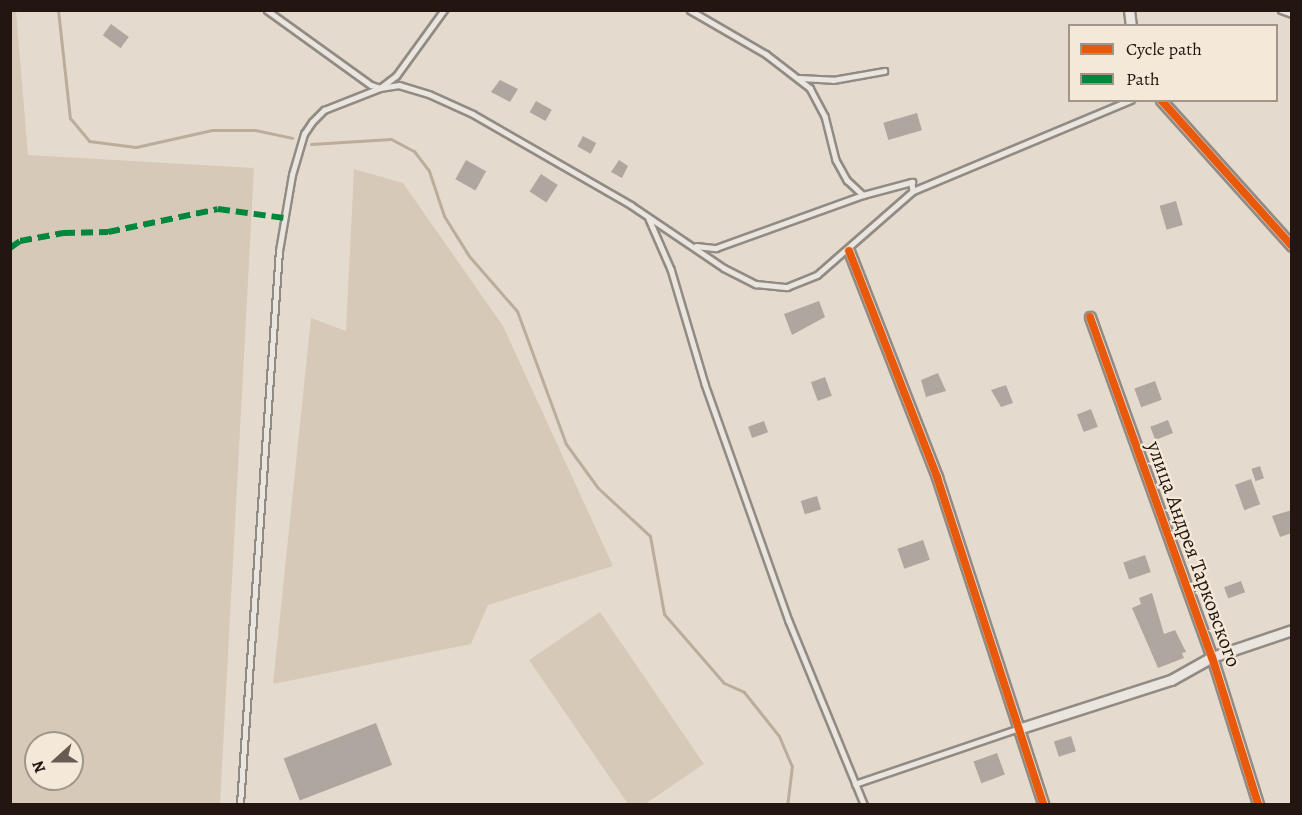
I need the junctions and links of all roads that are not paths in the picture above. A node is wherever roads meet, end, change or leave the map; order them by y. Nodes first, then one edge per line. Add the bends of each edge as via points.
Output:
1 (267, 10) edge
2 (444, 10) edge
3 (690, 10) edge
4 (1281, 10) edge
5 (1292, 14) edge
6 (884, 71) dead end
7 (799, 78) junction
8 (380, 88) junction
9 (1126, 102) edge
10 (1163, 102) edge
11 (913, 191) junction
12 (863, 195) junction
13 (649, 217) junction
14 (691, 244) junction
15 (1292, 246) edge
16 (849, 251) junction
17 (1090, 317) dead end
18 (1292, 630) edge
19 (1212, 657) junction
20 (1018, 729) junction
21 (855, 784) junction
22 (240, 804) edge
23 (864, 804) edge
24 (1043, 804) edge
25 (1258, 804) edge

1 - 8 lane
2 - 8 lane via 410,58
3 - 7 lane
4 - 5 lane
6 - 7 lane via 833,80
7 - 12 lane via 820,100 836,160 846,180
8 - 13 lane via 399,86 473,114
8 - 22 lane via 324,110 304,134 292,175 279,251
9 - 11 lane
10 - 15 street
11 - 12 lane via 912,182
11 - 16 lane
12 - 14 lane via 716,248
13 - 14 lane
13 - 21 lane via 671,269 705,384 789,621
14 - 16 lane via 756,284 787,287 817,275
16 - 20 street via 937,477
17 - 19 street, улица Андрея Тарковского
18 - 19 street
19 - 20 street via 1171,680
19 - 25 street, улица Андрея Тарковского
20 - 21 lane
20 - 24 street
21 - 23 lane

